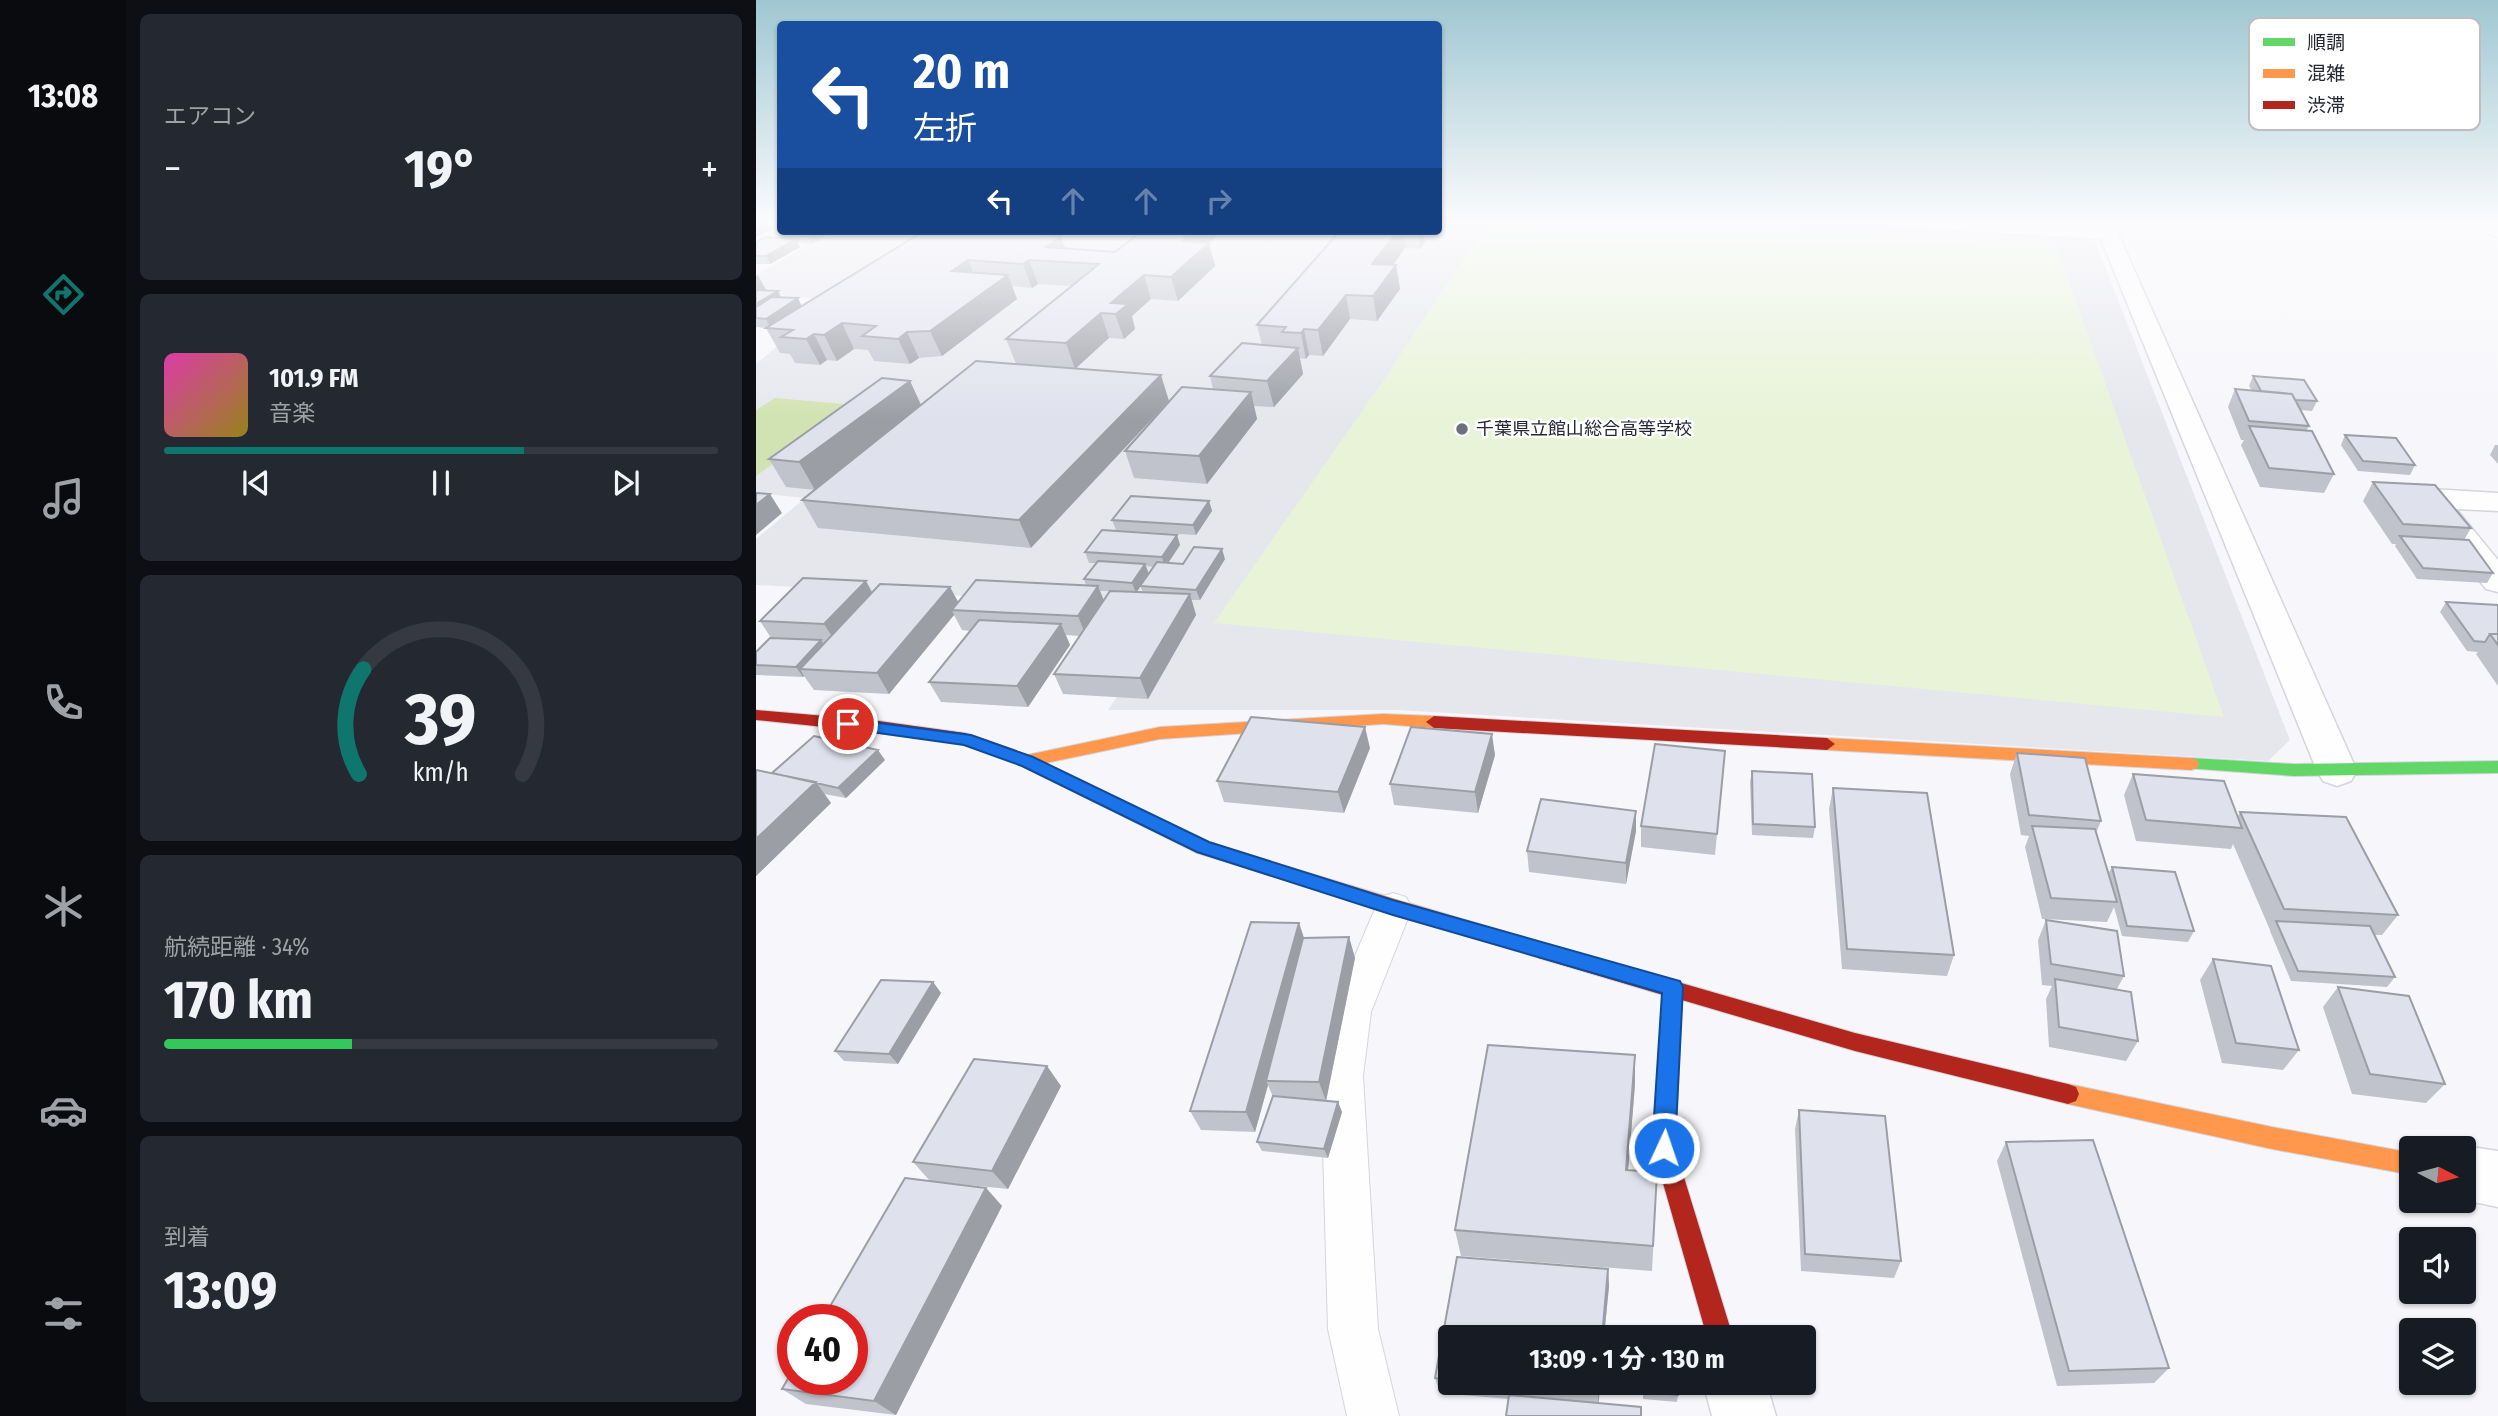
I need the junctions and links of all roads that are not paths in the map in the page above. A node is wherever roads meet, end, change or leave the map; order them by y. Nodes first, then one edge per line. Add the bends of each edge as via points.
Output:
1 (2132, 287) edge
2 (2498, 502) edge
3 (2498, 582) edge
4 (756, 715) edge
5 (1027, 761) junction
6 (2498, 768) edge
7 (2337, 771) junction
8 (1393, 908) junction
9 (1673, 987) junction
10 (2399, 1162) edge
11 (2476, 1175) edge
12 (2498, 1179) edge
13 (1716, 1325) edge
14 (1738, 1395) edge
15 (1373, 1416) edge
16 (1744, 1416) edge

1 - 7 street
2 - 3 street via 2431,498
4 - 5 street via 965,740
5 - 7 street via 1160,733 1383,719
5 - 8 street via 1203,848
6 - 7 street
8 - 9 street
8 - 15 lane via 1351,1012 1342,1076 1353,1329
9 - 10 street via 1855,1042 2027,1085
9 - 13 street via 1664,1148
11 - 12 street
14 - 16 street

